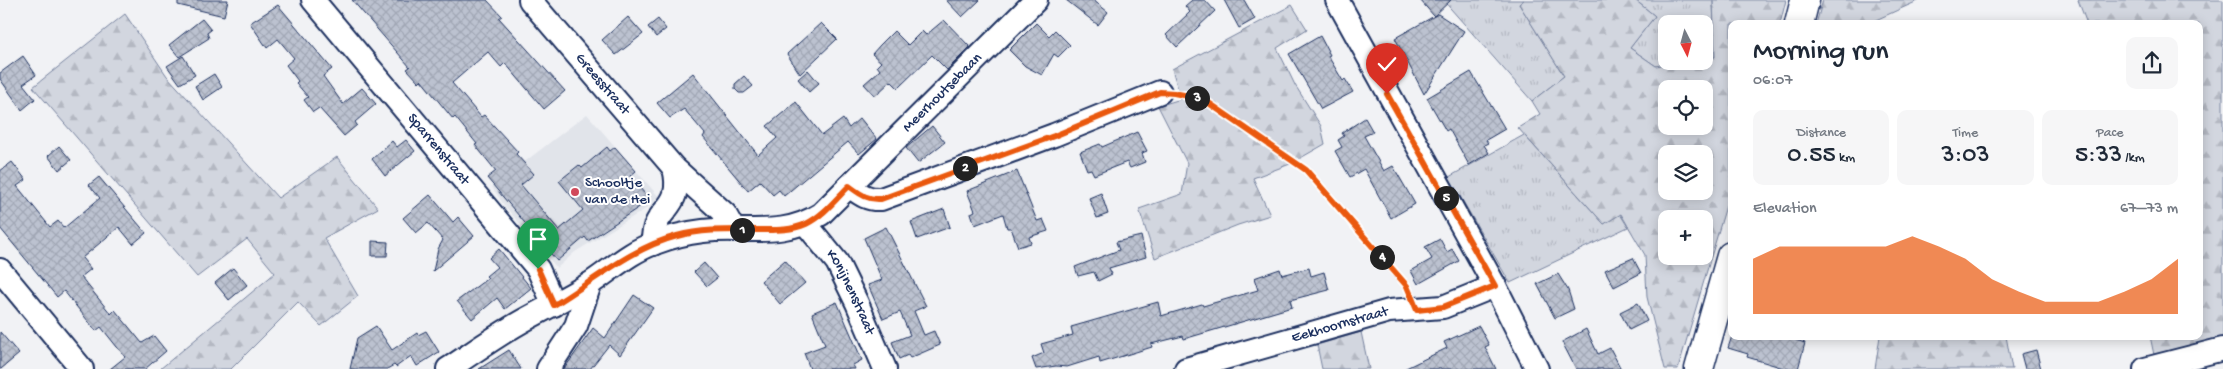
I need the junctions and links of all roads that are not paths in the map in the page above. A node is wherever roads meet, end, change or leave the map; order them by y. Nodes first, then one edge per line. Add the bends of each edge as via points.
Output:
1 (312, 0) edge
2 (530, 0) edge
3 (1036, 0) edge
4 (1337, 0) edge
5 (1806, 0) edge
6 (1800, 20) edge
7 (1160, 92) road end
8 (674, 168) junction
9 (849, 186) junction
10 (806, 224) junction
11 (734, 230) junction
12 (653, 244) junction
13 (1728, 267) edge
14 (0, 270) edge
15 (590, 284) junction
16 (1495, 286) junction
17 (554, 305) junction
18 (2223, 349) edge
19 (82, 369) edge
20 (448, 369) edge
21 (548, 369) edge
22 (885, 369) edge
23 (1186, 369) edge
24 (1537, 369) edge
25 (1699, 369) edge
26 (2145, 369) edge

1 - 17 street, Sparrenstraat via 538,269
2 - 8 street, Greesstraat
3 - 9 street, Meerhoutsebaan
4 - 16 street
5 - 6 main road
7 - 9 street via 1054,136 881,199 864,197
8 - 11 street, Greesstraat via 726,214
8 - 12 street via 678,182 675,197 654,224
9 - 10 street, Meerhoutsebaan
10 - 11 street via 787,230
10 - 22 street, Konijnenstraat via 837,262
11 - 12 street via 703,231
12 - 15 street via 638,250
13 - 25 main road
14 - 19 street
15 - 17 street
15 - 21 street via 576,326
16 - 23 street, Eekhoornstraat via 1443,307 1389,311
16 - 24 street
17 - 20 street
18 - 26 street

